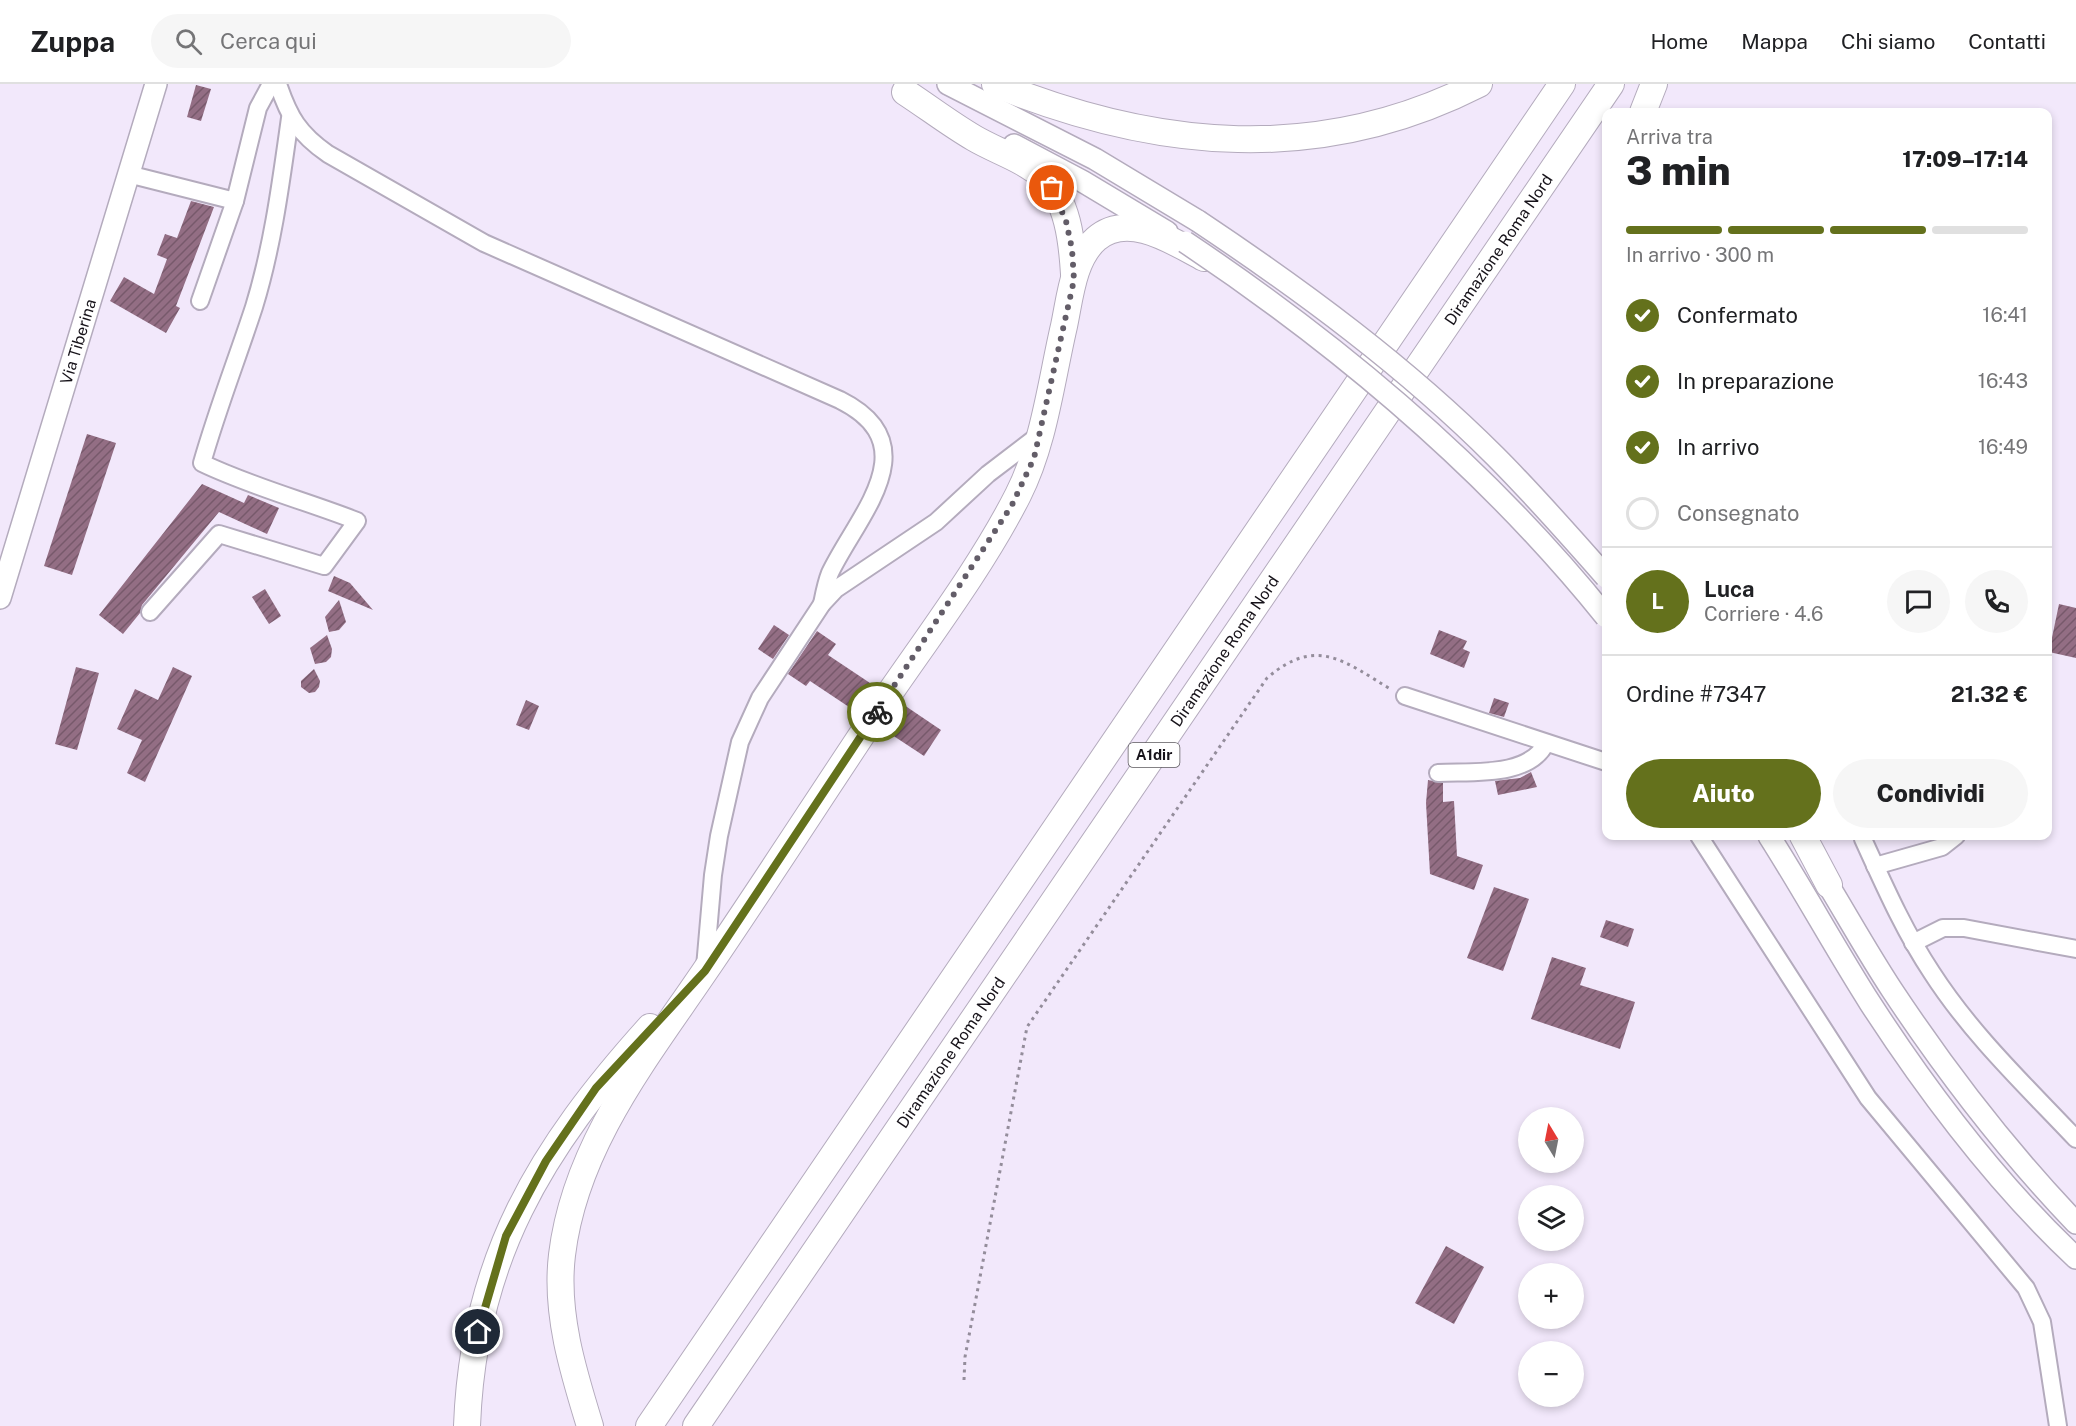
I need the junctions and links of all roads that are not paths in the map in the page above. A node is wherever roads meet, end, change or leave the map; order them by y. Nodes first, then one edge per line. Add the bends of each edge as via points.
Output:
1 (156, 84) edge
2 (271, 84) edge
3 (278, 84) edge
4 (948, 84) edge
5 (995, 84) edge
6 (1479, 84) edge
7 (1562, 84) edge
8 (1611, 84) edge
9 (1654, 84) edge
10 (898, 88) edge
11 (1645, 108) edge
12 (290, 118) junction
13 (129, 174) junction
14 (235, 201) junction
15 (1238, 278) junction
16 (1074, 280) junction
17 (200, 301) dead end
18 (1039, 435) junction
19 (1602, 573) edge
20 (0, 598) edge
21 (822, 604) junction
22 (150, 612) dead end
23 (1602, 612) edge
24 (1405, 696) road end
25 (1546, 743) junction
26 (1602, 761) edge
27 (1438, 773) dead end
28 (1702, 840) edge
29 (1770, 840) edge
30 (1801, 840) edge
31 (1805, 840) edge
32 (1863, 840) edge
33 (1951, 840) edge
34 (1875, 866) junction
35 (1829, 885) junction
36 (1913, 943) junction
37 (2076, 949) edge
38 (705, 971) junction
39 (2076, 1139) edge
40 (2076, 1223) edge
41 (2076, 1258) edge
42 (467, 1426) edge
43 (590, 1426) edge
44 (648, 1426) edge
45 (696, 1426) edge
46 (2058, 1426) edge

1 - 13 main road, Via Tiberina
2 - 14 street via 258,108
3 - 12 street
4 - 19 main road, bridge via 1087,154 1198,221 1338,321 1423,389 1509,470
5 - 6 highway via 1043,102 1154,131 1249,141 1301,138 1372,126 1415,113
7 - 44 highway, A1dir
8 - 45 highway, Diramazione Roma Nord / A1dir
9 - 11 highway
10 - 15 main road, bridge via 1059,168
10 - 16 highway via 1047,181 1066,221
12 - 21 street via 313,144 328,154 484,243 840,400 859,412 879,440 883,471 876,495 828,577
12 - 22 street via 275,227 254,307 202,463 237,480 357,521 324,566 219,534
13 - 14 street
13 - 20 main road, Via Tiberina
14 - 17 street
15 - 16 highway via 1163,237 1121,228 1094,240 1084,253
15 - 23 main road, bridge via 1397,401 1467,465 1534,532
16 - 18 highway
18 - 21 street via 988,474 936,522 854,576
18 - 38 highway via 1026,480 1012,505
21 - 38 street via 760,698 740,742 713,875
24 - 25 street
25 - 26 street
25 - 27 street via 1534,757 1515,766
28 - 46 street via 1868,1098 2026,1288 2042,1322
29 - 41 main road via 1870,1002 1944,1107 2020,1200
30 - 35 main road
31 - 35 highway
32 - 34 street
33 - 34 street via 1942,848
34 - 36 street
35 - 40 main road via 1891,989 1957,1083
36 - 37 street via 1943,927
36 - 39 street via 1980,1038
38 - 42 highway via 587,1100 513,1219 493,1275 474,1349
38 - 43 highway via 608,1118 567,1225 560,1297 566,1340

